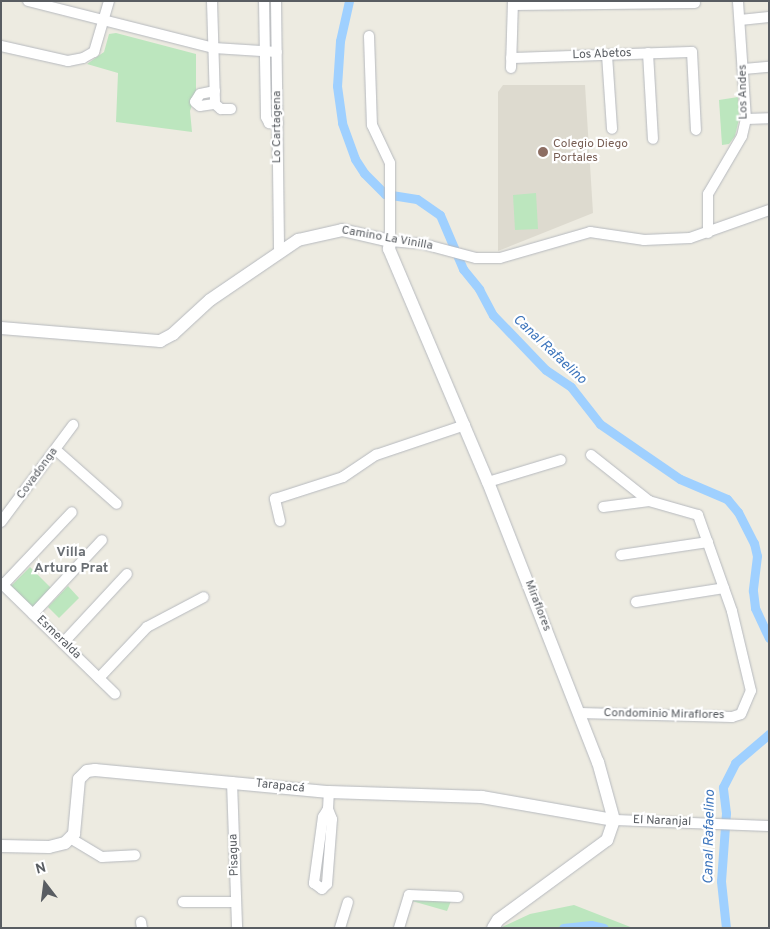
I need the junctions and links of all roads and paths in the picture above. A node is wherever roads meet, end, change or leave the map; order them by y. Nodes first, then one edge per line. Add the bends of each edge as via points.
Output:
1 (28, 1) edge
2 (109, 1) edge
3 (212, 1) edge
4 (264, 1) edge
5 (276, 1) edge
6 (738, 1) edge
7 (513, 3) edge
8 (695, 3) dead end
9 (769, 17) edge
10 (740, 20) junction
11 (104, 22) junction
12 (370, 36) dead end
13 (1, 46) edge
14 (214, 48) junction
15 (265, 51) junction
16 (277, 52) junction
17 (648, 53) junction
18 (607, 55) junction
19 (769, 67) edge
20 (744, 69) junction
21 (215, 92) junction
22 (216, 104) junction
23 (231, 108) dead end
24 (769, 118) edge
25 (746, 119) junction
26 (278, 123) junction
27 (612, 129) dead end
28 (696, 130) dead end
29 (653, 139) dead end
30 (769, 210) edge
31 (708, 233) junction
32 (390, 241) junction
33 (278, 252) junction
34 (1, 328) edge
35 (73, 425) dead end
36 (465, 426) junction
37 (56, 450) junction
38 (591, 455) dead end
39 (561, 460) dead end
40 (488, 482) junction
41 (649, 501) junction
42 (116, 504) dead end
43 (603, 507) dead end
44 (72, 512) dead end
45 (280, 521) dead end
46 (1, 522) edge
47 (102, 540) dead end
48 (708, 542) junction
49 (621, 555) dead end
50 (127, 574) dead end
51 (2, 584) edge
52 (724, 588) junction
53 (204, 597) dead end
54 (636, 602) dead end
55 (33, 614) junction
56 (63, 643) junction
57 (99, 678) junction
58 (115, 694) dead end
59 (579, 714) junction
60 (232, 782) junction
61 (329, 792) junction
62 (328, 809) junction
63 (614, 820) junction
64 (769, 826) edge
65 (70, 838) junction
66 (1, 846) edge
67 (135, 855) dead end
68 (458, 897) dead end
69 (183, 902) dead end
70 (236, 902) junction
71 (348, 902) dead end
72 (238, 928) edge
73 (340, 928) edge
74 (398, 928) edge
75 (493, 928) edge

1 - 11 street
2 - 11 street
3 - 14 street
4 - 15 street
5 - 16 street, Lo Cartagena
6 - 10 street, Los Andes
7 - 8 street
7 - 18 street, Los Abetos via 511,63
9 - 10 street
10 - 20 street, Los Andes
11 - 13 street via 94,52 83,58 68,61
11 - 14 street
12 - 32 street via 372,125 390,163
14 - 15 street
14 - 21 street
15 - 16 street
15 - 26 street via 267,121
16 - 26 street, Lo Cartagena
17 - 18 street, Los Abetos
17 - 28 street, Los Abetos via 692,52
17 - 29 street
18 - 27 street
19 - 20 street
20 - 25 street, Los Andes
21 - 22 street
21 - 22 street via 200,94 195,102 200,106
22 - 23 street via 221,109
24 - 25 street
25 - 31 street, Los Andes via 742,136 708,194
26 - 33 street, Lo Cartagena
30 - 31 street, Camino La Vinilla
31 - 32 street, Camino La Vinilla via 679,239 644,240 590,232 500,258 463,256 423,244
32 - 33 street, Camino La Vinilla via 350,230 332,230 305,237
32 - 36 street, Miraflores via 390,249
33 - 34 street, Camino La Vinilla via 210,300 160,342
35 - 37 street, Covadonga
36 - 40 street, Miraflores
36 - 45 street via 376,455 344,477 275,499
37 - 42 street
37 - 46 street, Covadonga
38 - 41 street
39 - 40 street
40 - 59 street, Miraflores
41 - 43 street, Condominio Miraflores
41 - 48 street, Condominio Miraflores via 698,515
44 - 51 street
47 - 55 street
48 - 49 street
48 - 52 street, Condominio Miraflores
50 - 56 street
51 - 55 street, Esmeralda
52 - 54 street
52 - 59 street, Condominio Miraflores via 751,691 741,714 718,718
53 - 57 street via 146,627
55 - 56 street, Esmeralda
56 - 57 street, Esmeralda
57 - 58 street, Esmeralda
59 - 63 street, Miraflores via 598,762
60 - 61 street, Tarapacá
60 - 65 street, Tarapacá via 87,771 79,780 74,834
60 - 70 street, Pisagua
61 - 62 street
61 - 63 street, Tarapacá via 482,797
62 - 62 street via 332,819 327,884 322,889 314,883 323,818
63 - 64 street, El Naranjal
63 - 75 street via 607,840 498,920
65 - 66 street via 59,846
65 - 67 street via 94,854
68 - 74 street via 409,895
69 - 70 street
70 - 72 street, Pisagua
71 - 73 street

